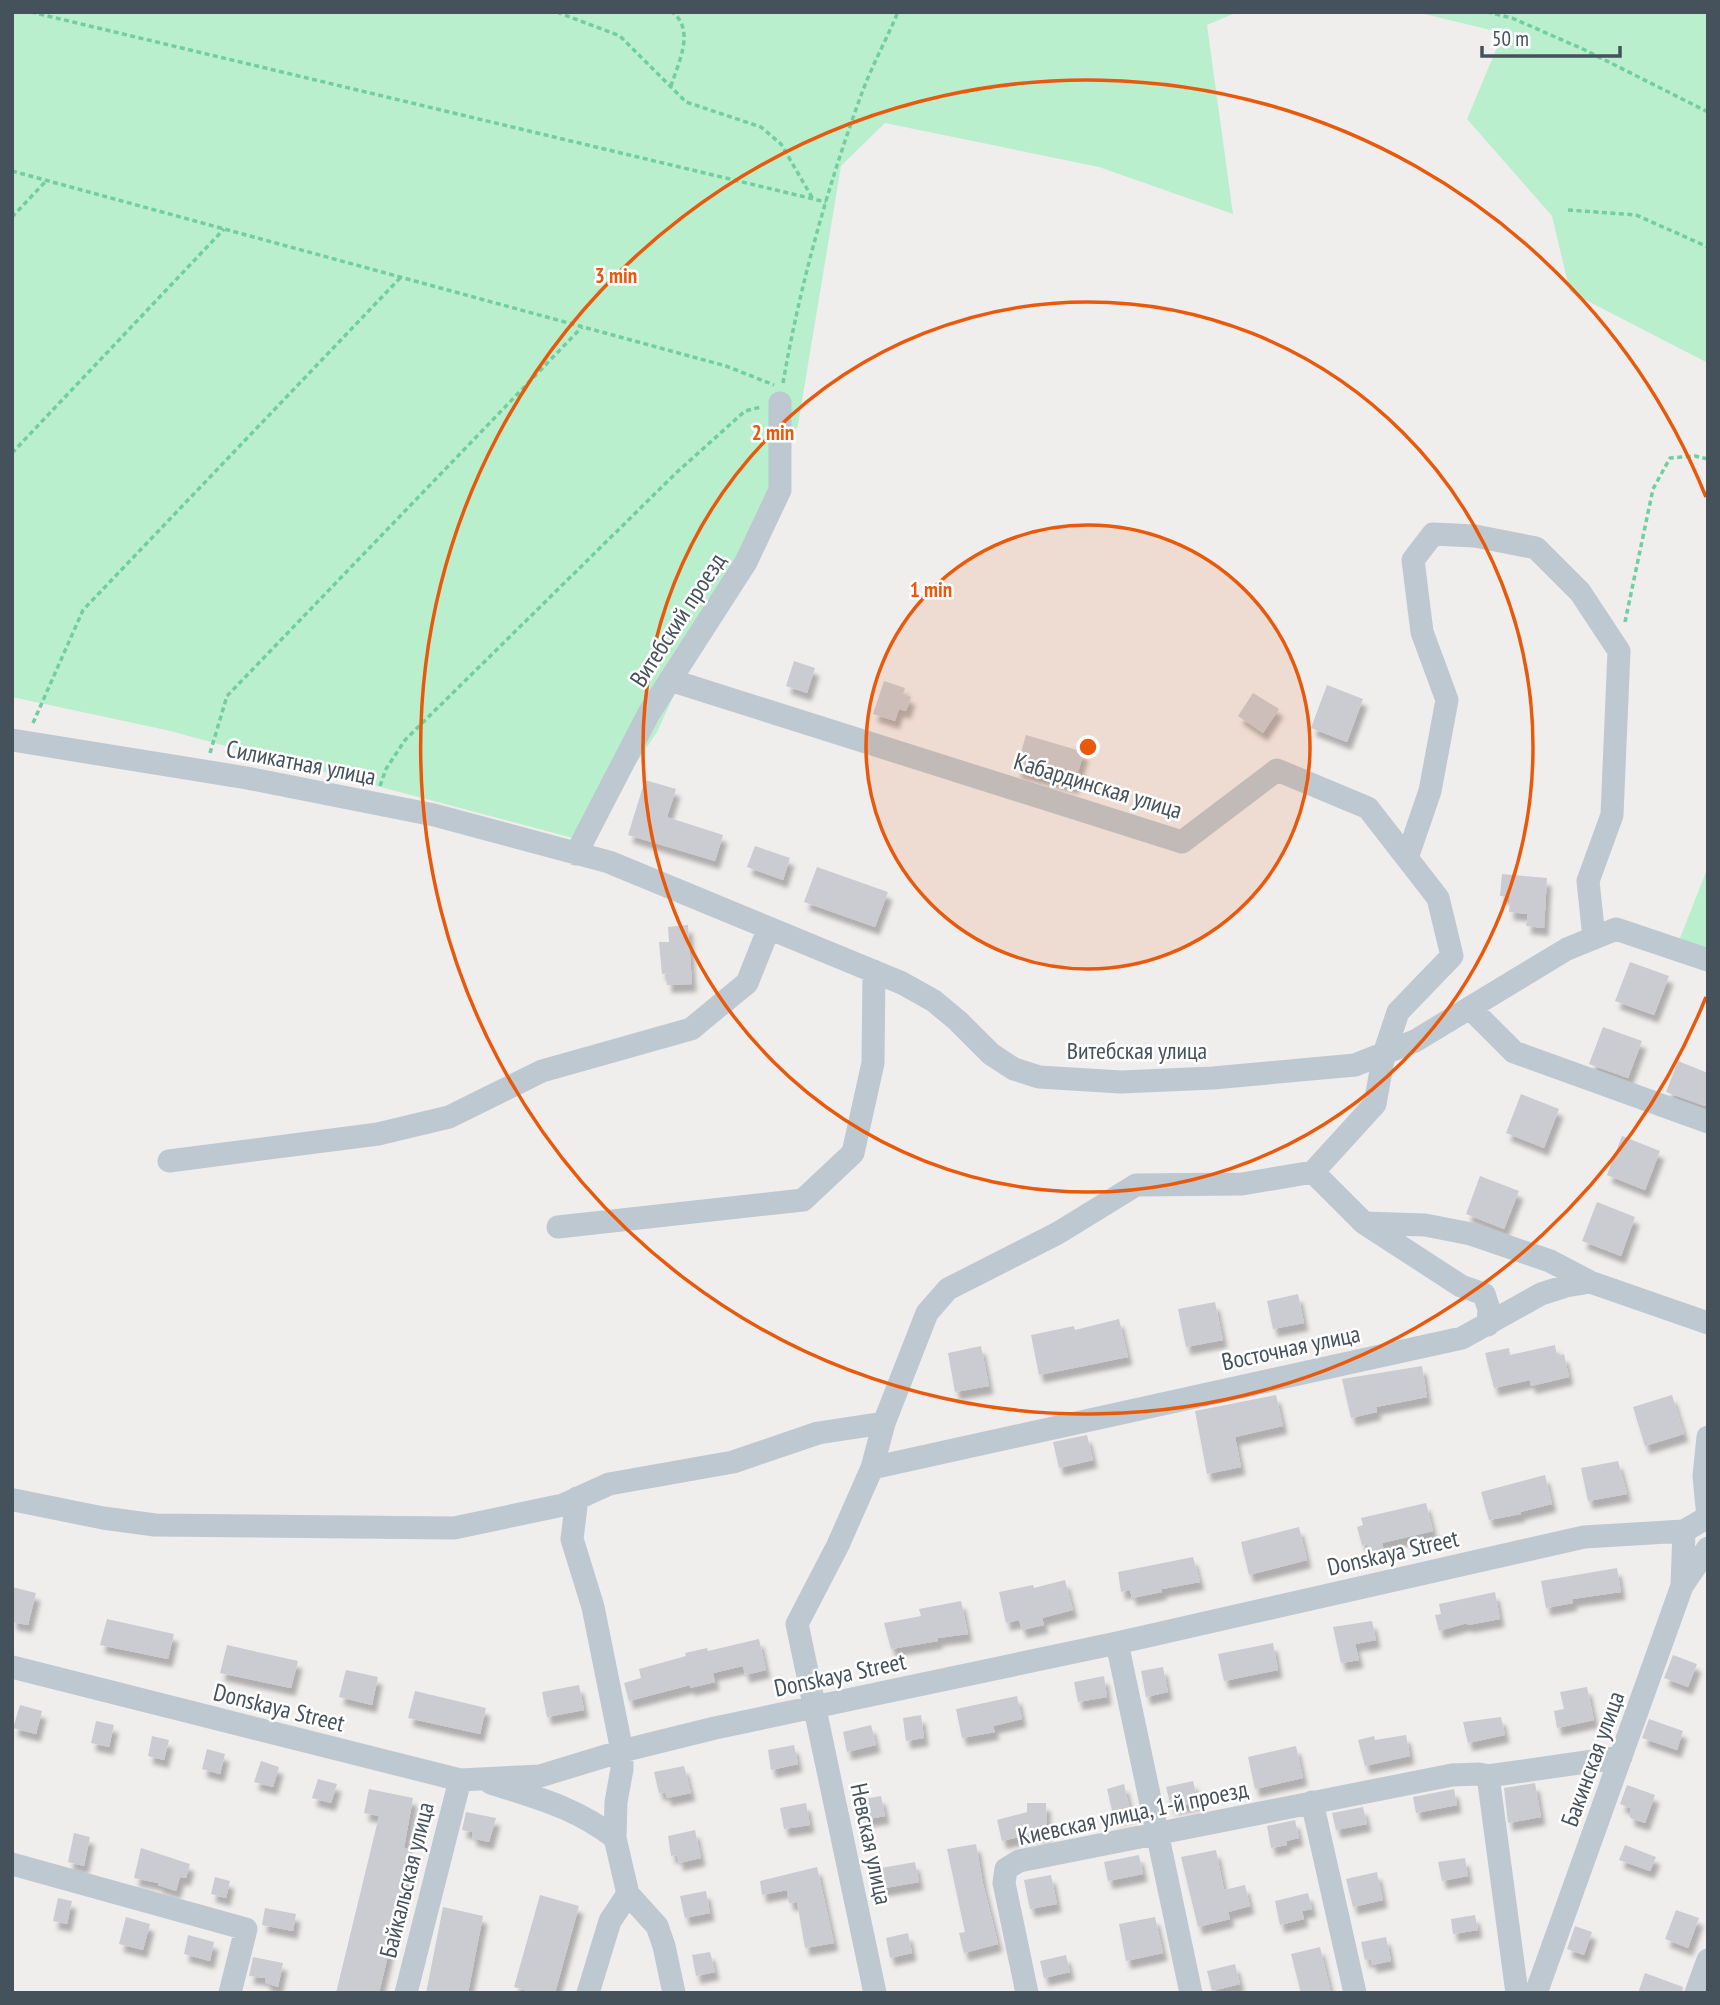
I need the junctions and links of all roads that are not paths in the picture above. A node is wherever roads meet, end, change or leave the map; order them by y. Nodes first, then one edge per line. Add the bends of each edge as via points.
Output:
1 (780, 403) road end
2 (670, 680) junction
3 (12, 740) edge
4 (576, 854) junction
5 (1407, 858) junction
6 (769, 928) junction
7 (1594, 938) junction
8 (1708, 960) edge
9 (874, 971) junction
10 (1470, 1008) junction
11 (1384, 1054) junction
12 (1708, 1122) edge
13 (169, 1161) dead end
14 (1313, 1172) junction
15 (1364, 1223) junction
16 (558, 1227) dead end
17 (1590, 1282) junction
18 (1484, 1294) junction
19 (1541, 1294) junction
20 (1708, 1323) edge
21 (1488, 1325) junction
22 (884, 1423) junction
23 (1708, 1437) edge
24 (873, 1468) junction
25 (577, 1499) junction
26 (13, 1502) edge
27 (1708, 1518) edge
28 (1684, 1531) junction
29 (1708, 1548) edge
30 (1682, 1586) junction
31 (1117, 1643) junction
32 (12, 1667) edge
33 (816, 1706) junction
34 (622, 1751) junction
35 (1621, 1758) junction
36 (1488, 1776) junction
37 (470, 1780) junction
38 (1312, 1802) junction
39 (1158, 1833) junction
40 (615, 1838) junction
41 (12, 1864) edge
42 (628, 1894) junction
43 (1708, 1960) edge
44 (230, 1993) edge
45 (406, 1993) edge
46 (588, 1993) edge
47 (674, 1993) edge
48 (875, 1993) edge
49 (1027, 1993) edge
50 (1191, 1993) edge
51 (1355, 1993) edge
52 (1517, 1993) edge
53 (1536, 1993) edge
54 (1696, 1993) edge

1 - 2 street, Витебский проезд via 780,490 746,562
2 - 4 street, Витебский проезд
2 - 5 street, Кабардинская улица via 1182,842 1277,770 1368,808
3 - 4 street, Силикатная улица via 375,803
4 - 6 street, Витебская улица via 609,862
5 - 7 street via 1430,791 1447,699 1422,632 1413,560 1433,534 1475,536 1536,548 1580,592 1619,651 1612,815 1588,881
5 - 11 street, Кабардинская улица via 1438,898 1452,956 1398,1012
6 - 9 street, Витебская улица
6 - 13 street via 747,983 691,1029 541,1071 449,1117 378,1134
7 - 8 street, Витебская улица via 1616,929
7 - 10 street, Витебская улица via 1567,948
9 - 11 street, Витебская улица via 934,1001 990,1054 1039,1077 1121,1082 1213,1078 1355,1065
9 - 16 street via 873,1063 853,1153 803,1200
10 - 11 street, Витебская улица
10 - 12 street via 1514,1052
11 - 14 street via 1375,1104
14 - 15 street
14 - 22 street, Невская улица via 1242,1184 1136,1185 1058,1233 948,1289 927,1313
15 - 17 street via 1425,1225 1471,1234 1550,1261
15 - 18 street via 1461,1286
17 - 19 street, Восточная улица
17 - 20 street
18 - 19 street
18 - 21 street
19 - 21 street, Восточная улица
21 - 24 street, Восточная улица via 1462,1338
22 - 24 street, Невская улица
22 - 25 street via 818,1433 733,1462 609,1483
23 - 27 street via 1704,1476
24 - 33 street, Невская улица via 797,1624
25 - 26 street via 454,1528 155,1525
25 - 34 street via 572,1539 593,1607
27 - 28 street
28 - 30 street
28 - 31 street, Donskaya Street via 1584,1537
29 - 30 street, Бакинская улица
30 - 35 street, Бакинская улица
31 - 33 street, Donskaya Street
31 - 39 street
32 - 37 street, Donskaya Street
33 - 34 street, Donskaya Street
33 - 48 street, Невская улица
34 - 37 street, Donskaya Street via 540,1776
34 - 40 street
35 - 36 street, Киевская улица, 1-й проезд
35 - 53 street, Бакинская улица
36 - 38 street, Киевская улица, 1-й проезд via 1452,1775
36 - 52 street
37 - 40 street via 566,1808
37 - 45 street, Байкальская улица
38 - 39 street, Киевская улица, 1-й проезд
38 - 51 street
39 - 49 street, Киевская улица, 1-й проезд via 1020,1861 1006,1869 1004,1883
39 - 50 street
40 - 42 street
41 - 44 street via 246,1929
42 - 46 street via 610,1921
42 - 47 street via 657,1926
43 - 54 street

